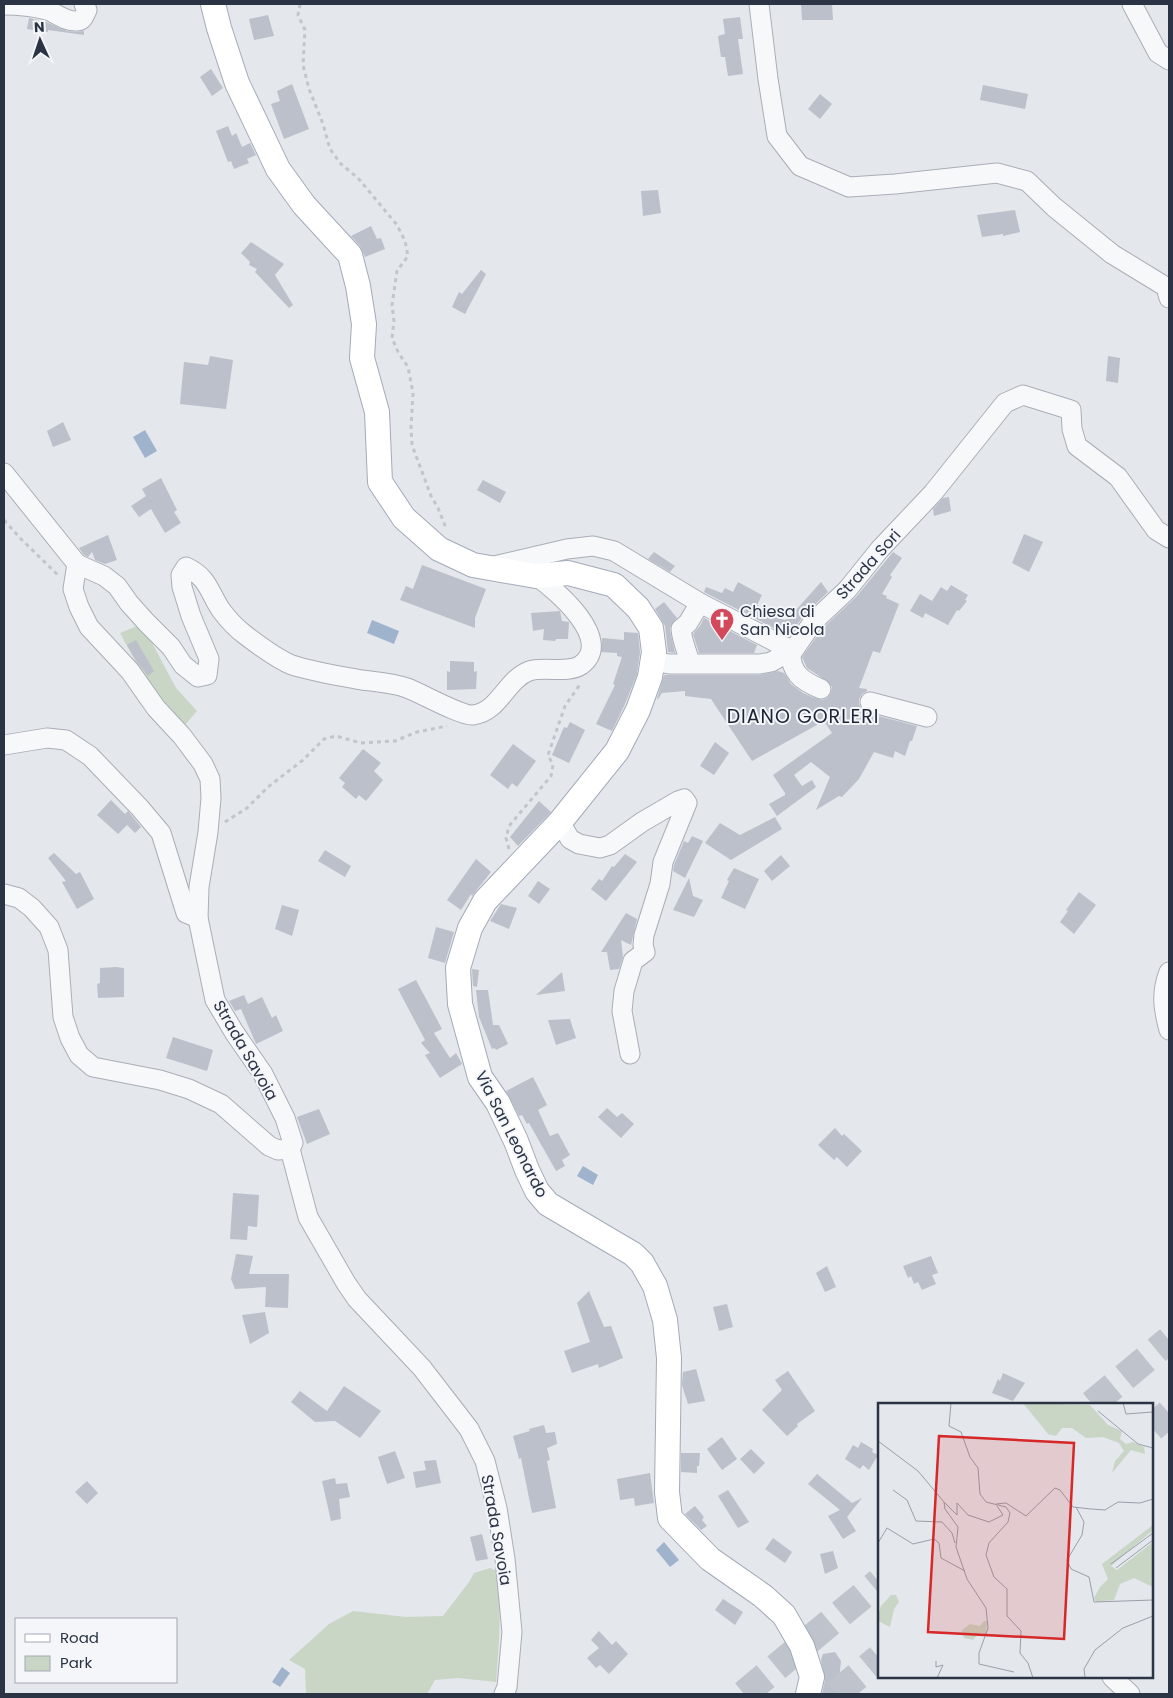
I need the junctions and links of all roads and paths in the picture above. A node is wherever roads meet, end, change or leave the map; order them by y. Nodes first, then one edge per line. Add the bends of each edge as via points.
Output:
1 (84, 4) edge
2 (213, 4) edge
3 (300, 4) edge
4 (759, 4) edge
5 (1132, 4) edge
6 (4, 5) edge
7 (1169, 60) edge
8 (1169, 298) edge
9 (4, 473) edge
10 (4, 520) edge
11 (450, 534) dead end
12 (1169, 538) edge
13 (77, 564) junction
14 (489, 567) junction
15 (536, 576) junction
16 (73, 589) junction
17 (700, 604) junction
18 (791, 651) junction
19 (654, 652) junction
20 (581, 664) junction
21 (690, 664) junction
22 (821, 688) dead end
23 (870, 702) dead end
24 (462, 712) junction
25 (927, 717) dead end
26 (4, 745) edge
27 (560, 822) junction
28 (208, 827) junction
29 (513, 871) junction
30 (4, 894) edge
31 (198, 918) junction
32 (1169, 972) edge
33 (1169, 1030) edge
34 (630, 1054) dead end
35 (290, 1149) junction
36 (1113, 1678) edge
37 (504, 1694) edge
38 (808, 1694) edge
39 (1130, 1694) edge

1 - 6 street via 87,10 79,21 25,4
2 - 14 main road, Via San Leonardo via 237,83 278,168 304,205 350,255 364,324 362,358 377,412 380,482 404,518 439,550 473,565
3 - 11 path via 298,15 305,30 303,65 330,149 384,208 405,241 408,256 397,271 392,338 408,367 413,393 412,445 431,496
4 - 8 street via 777,136 800,166 849,187 998,173 1027,181 1112,254 1166,287
5 - 7 street via 1158,53
9 - 13 street
10 - 16 path
12 - 18 street, Strada Sori via 1156,530 1118,478 1077,446 1071,410 1023,396 1005,403 934,493 880,549 847,590 813,622 795,650
13 - 16 street, Strada Savoia
13 - 24 street via 118,586 141,616 171,646 183,666 198,677 207,675 209,659 182,587 181,575 186,567 197,572 221,610 243,633 291,664 406,687
14 - 15 main road, Via San Leonardo
14 - 17 street via 593,546 614,551
15 - 19 main road, Via San Leonardo via 568,573 614,585 638,608 651,628
15 - 20 street via 572,607 592,640 588,655
16 - 28 street, Strada Savoia via 89,626 130,671 203,764 210,779
17 - 18 street
17 - 21 street via 681,629
18 - 21 street via 766,664
18 - 22 street via 791,664 796,672 809,684
19 - 21 street via 658,662
19 - 27 main road, Via San Leonardo via 650,677 638,710 617,751
20 - 24 street via 571,669 529,671 512,682 490,708 473,715
20 - 29 path via 586,673 566,706 548,755 553,765 551,776 510,826 506,838
23 - 25 street
24 - 28 path via 463,719 456,725 417,732 395,741 362,743 336,736 324,739 247,808 226,822
26 - 31 street via 47,738 66,740 90,756 161,832 186,912
27 - 29 main road, Via San Leonardo
27 - 34 street via 570,838 579,844 600,848 610,845 678,801 684,799 687,803 663,862 660,884 644,935 645,952 633,961 624,991 622,1011
28 - 31 street, Strada Savoia
29 - 38 main road, Via San Leonardo via 485,901 470,928 458,968 460,1004 480,1077 498,1103 537,1191 548,1204 633,1254 642,1262 655,1286 665,1320 669,1358 667,1492 670,1518 710,1559 784,1615 802,1646 812,1677
30 - 35 street via 19,898 49,927 58,950 63,1017 79,1054 93,1067 189,1089 221,1104 269,1146 278,1150
31 - 35 street, Strada Savoia via 215,1000 263,1074 285,1118 293,1143
32 - 33 street via 1164,986
35 - 37 street, Strada Savoia via 308,1217 346,1282 357,1299 422,1368 464,1422 485,1461 497,1508 512,1632
36 - 39 street

